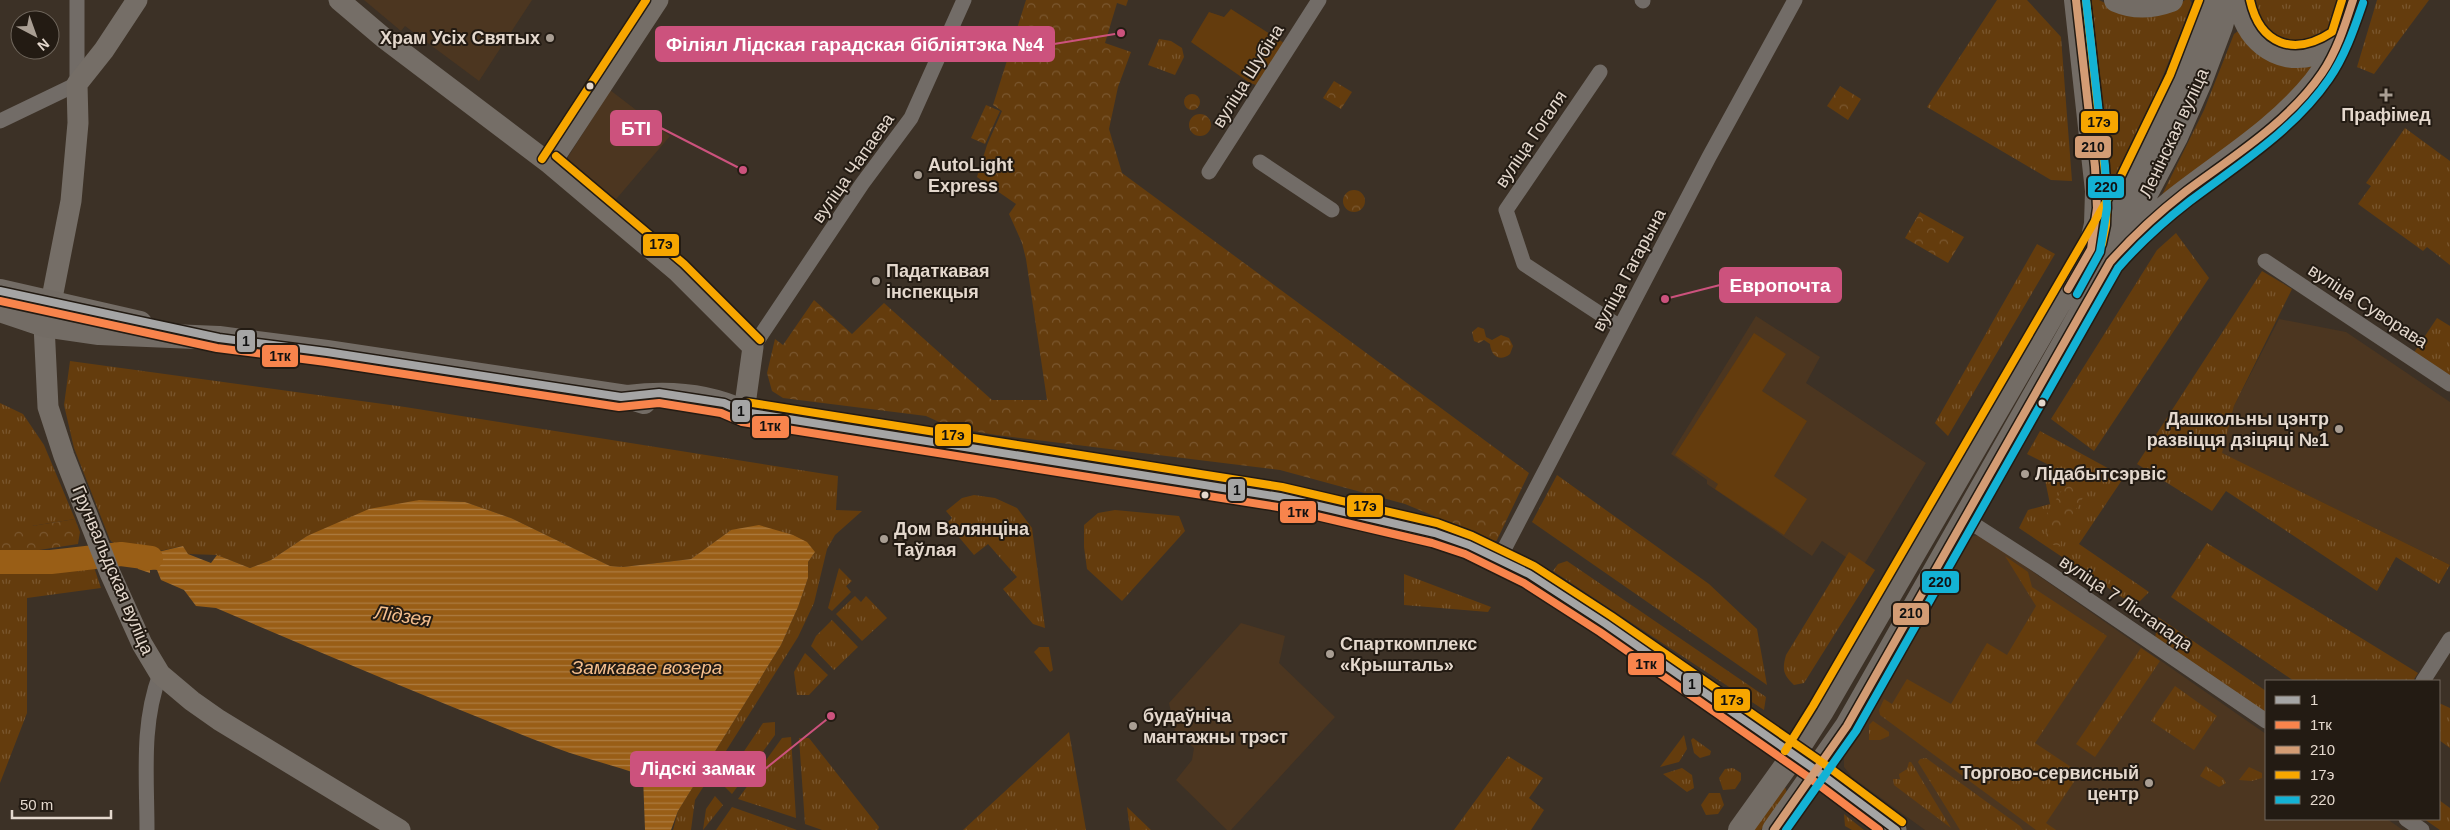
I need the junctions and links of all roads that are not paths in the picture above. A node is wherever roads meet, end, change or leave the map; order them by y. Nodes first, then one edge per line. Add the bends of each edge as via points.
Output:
1 (77, 0) edge
2 (137, 0) edge
3 (339, 0) edge
4 (658, 0) edge
5 (964, 0) edge
6 (1319, 0) edge
7 (1795, 0) edge
8 (2076, 0) edge
9 (2116, 0) edge
10 (2170, 0) edge
11 (2210, 0) edge
12 (2228, 0) edge
13 (2240, 0) edge
14 (2353, 0) edge
15 (2340, 39) junction
16 (1600, 72) dead end
17 (77, 84) junction
18 (0, 121) edge
19 (1260, 162) dead end
20 (550, 164) junction
21 (1209, 172) dead end
22 (1332, 210) dead end
23 (2091, 249) junction
24 (2265, 261) dead end
25 (2110, 262) junction
26 (0, 291) edge
27 (0, 310) edge
28 (48, 314) junction
29 (1620, 327) junction
30 (753, 347) junction
31 (2450, 384) edge
32 (744, 412) junction
33 (1964, 518) junction
34 (1499, 559) junction
35 (2450, 639) edge
36 (160, 674) junction
37 (2424, 680) edge
38 (2265, 720) edge
39 (1794, 756) junction
40 (1816, 771) junction
41 (2407, 820) edge
42 (147, 830) edge
43 (400, 830) edge
44 (1740, 830) edge
45 (1774, 830) edge
46 (1896, 830) edge
47 (2422, 830) edge

1 - 17 street
2 - 17 street
3 - 20 street via 385,39
4 - 20 street
5 - 30 street, вуліца Чапаева via 911,118 862,184
6 - 21 street, вуліца Шубіна
7 - 29 street, вуліца Гагарына
8 - 23 main road via 2097,191
9 - 10 main road via 2145,6
11 - 23 main road, Ленінская вуліца via 2155,133
12 - 25 main road, Ленінская вуліца via 2203,74 2176,137
13 - 15 main road via 2249,30 2269,50 2280,54 2313,54
14 - 15 main road
15 - 25 main road via 2315,82 2288,110 2163,209
16 - 29 street, вуліца Гогаля via 1506,210 1524,264
17 - 18 street
17 - 28 street, Грунвальдская вуліца via 78,123 71,201
19 - 22 street
20 - 30 street via 678,272
23 - 39 main road, Ленінская вуліца
24 - 31 street, вуліца Суворава
25 - 33 main road, Ленінская вуліца
26 - 28 main road
27 - 28 main road
28 - 32 main road via 628,397 700,414 720,416
28 - 36 street, Грунвальдская вуліца via 48,407 110,573 142,644
29 - 34 street, вуліца Гагарына
30 - 32 street
32 - 34 main road via 1280,497 1417,527
33 - 38 street, вуліца 7 Лістапада
33 - 40 main road, Ленінская вуліца via 1847,726
34 - 39 main road via 1529,574 1606,624
35 - 37 street
36 - 42 street via 147,721
36 - 43 street, Грунвальдская вуліца via 219,720
39 - 40 main road
39 - 44 main road, Ленінская вуліца
40 - 45 main road, Ленінская вуліца
40 - 46 street
41 - 47 street

